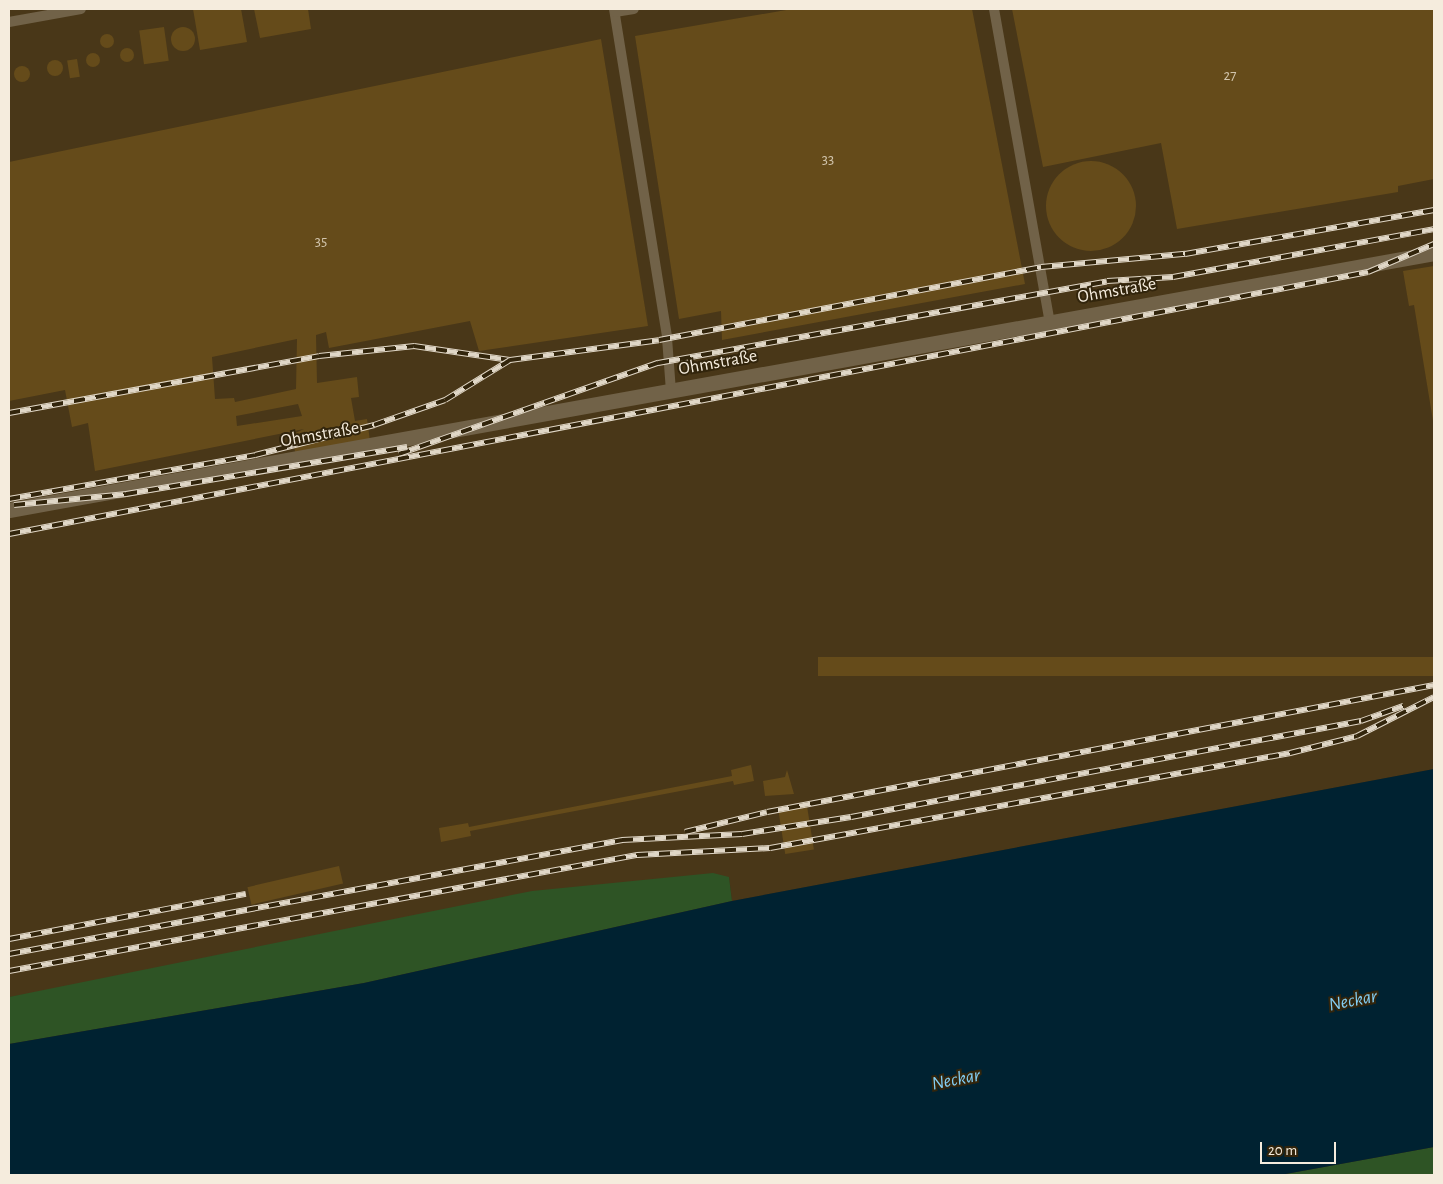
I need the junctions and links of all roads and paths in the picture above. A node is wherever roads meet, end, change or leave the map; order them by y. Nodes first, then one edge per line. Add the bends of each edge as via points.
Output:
1 (82, 9) edge
2 (634, 9) edge
3 (994, 9) edge
4 (615, 11) edge
5 (9, 22) edge
6 (1434, 253) edge
7 (1050, 322) junction
8 (671, 391) junction
9 (9, 510) edge

1 - 5 lane
2 - 4 lane
3 - 7 lane
4 - 8 lane via 667,338
6 - 7 street, Ohmstraße
7 - 8 street, Ohmstraße
8 - 9 street, Ohmstraße

